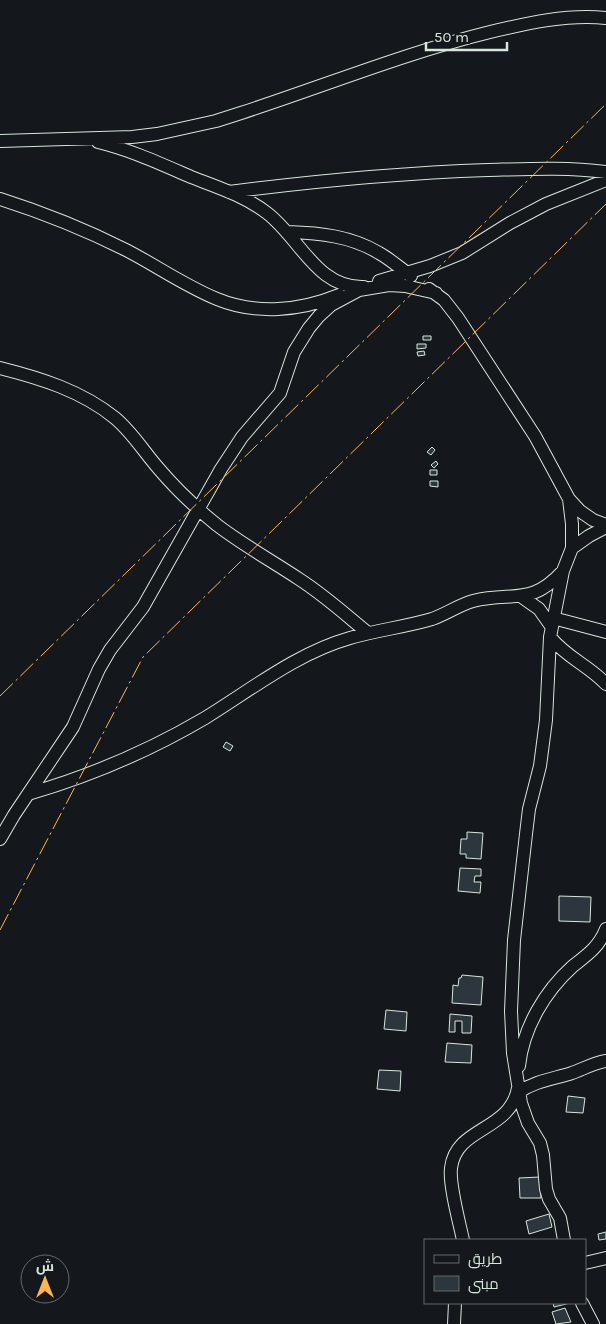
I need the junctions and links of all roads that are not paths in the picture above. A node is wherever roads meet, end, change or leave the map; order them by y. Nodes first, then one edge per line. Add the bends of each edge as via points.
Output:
1 (606, 18) edge
2 (81, 138) junction
3 (0, 141) edge
4 (606, 172) edge
5 (606, 180) edge
6 (229, 192) junction
7 (0, 199) edge
8 (288, 232) junction
9 (406, 273) junction
10 (374, 286) junction
11 (359, 287) junction
12 (436, 293) junction
13 (0, 368) edge
14 (569, 499) junction
15 (198, 509) junction
16 (606, 526) edge
17 (572, 548) junction
18 (563, 571) junction
19 (522, 597) junction
20 (552, 627) junction
21 (606, 632) edge
22 (368, 633) junction
23 (606, 684) edge
24 (28, 794) junction
25 (0, 839) edge
26 (606, 930) edge
27 (606, 1061) edge
28 (519, 1090) junction
29 (463, 1239) edge
30 (564, 1239) edge
31 (606, 1258) edge
32 (586, 1263) edge
33 (455, 1304) edge
34 (583, 1304) edge
35 (454, 1324) edge
36 (593, 1324) edge

1 - 2 street via 554,19 476,36 181,130 132,137
2 - 3 street
2 - 6 street via 128,151
4 - 6 street via 549,169 425,172
5 - 9 street via 546,204 462,253
6 - 8 street via 255,205
7 - 11 street via 96,235 228,303 268,309 297,307
8 - 9 street via 346,238 380,254
8 - 11 street via 324,275
9 - 11 street
9 - 12 street
10 - 11 street
10 - 12 street via 405,286
10 - 15 street via 331,305 309,328 294,352 280,393 231,453
12 - 14 street via 451,309 519,412
13 - 15 street via 60,387 99,406 132,434 161,471
14 - 16 street via 580,511
14 - 17 street
15 - 22 street via 236,539 318,593
15 - 24 street via 147,601 99,669 72,727
16 - 17 street
17 - 18 street
18 - 19 street via 545,588
18 - 20 street
19 - 20 street via 539,609
19 - 22 street via 474,601 429,619
20 - 21 street
20 - 23 street via 562,652
20 - 28 street via 545,728 529,809 514,940 511,1032
22 - 24 street via 314,652 150,748 92,773
24 - 25 street
26 - 28 street via 597,946 563,976 538,1010 522,1047
27 - 28 street
28 - 29 street via 508,1112 465,1140 454,1156 450,1175
28 - 30 street via 524,1113 540,1143 546,1189 560,1218
31 - 32 street
33 - 35 street
34 - 36 street

